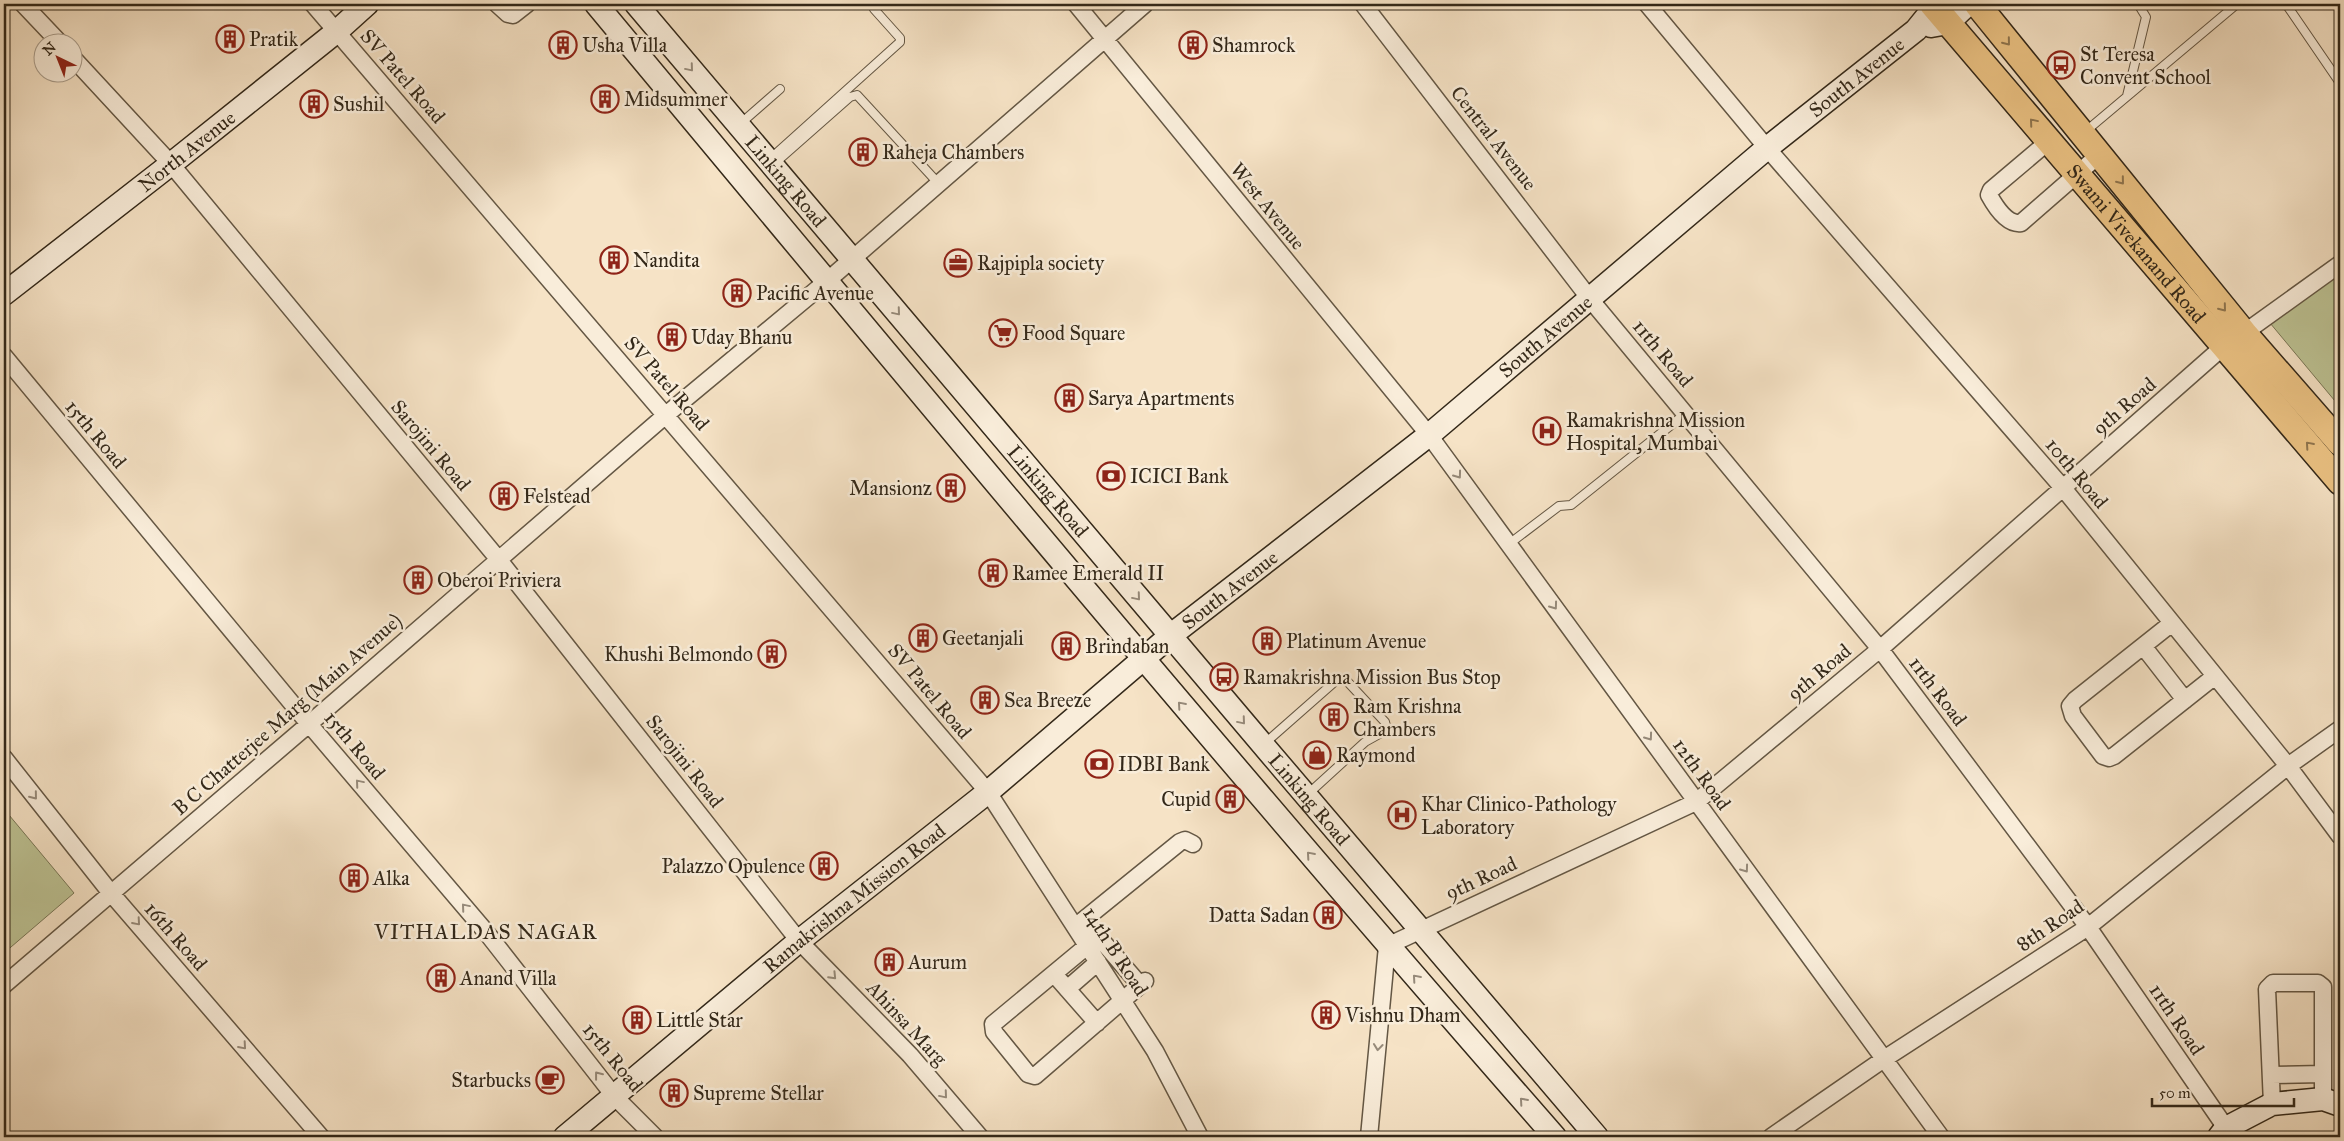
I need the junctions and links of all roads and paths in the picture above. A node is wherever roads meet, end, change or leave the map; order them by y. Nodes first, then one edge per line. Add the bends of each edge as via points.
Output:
1 (23, 4) edge
2 (312, 4) edge
3 (367, 4) edge
4 (497, 4) edge
5 (527, 4) edge
6 (596, 4) edge
7 (636, 4) edge
8 (1076, 4) edge
9 (1145, 4) edge
10 (1363, 4) edge
11 (1647, 4) edge
12 (1968, 4) edge
13 (1977, 4) edge
14 (2138, 4) edge
15 (2237, 4) edge
16 (2286, 4) edge
17 (874, 9) dead end
18 (1938, 9) edge
19 (50, 32) edge
20 (336, 32) junction
21 (1104, 40) junction
22 (82, 68) edge
23 (2340, 83) edge
24 (780, 90) dead end
25 (2126, 96) junction
26 (739, 125) junction
27 (2082, 134) junction
28 (2049, 141) junction
29 (1767, 148) junction
30 (2099, 155) junction
31 (771, 163) junction
32 (171, 164) junction
33 (2078, 174) junction
34 (939, 184) junction
35 (852, 260) junction
36 (2340, 264) edge
37 (827, 281) junction
38 (4, 294) edge
39 (1590, 299) junction
40 (2234, 340) junction
41 (4, 356) edge
42 (666, 414) junction
43 (1686, 414) junction
44 (1429, 435) junction
45 (2340, 443) edge
46 (2340, 482) edge
47 (2063, 488) junction
48 (1509, 544) junction
49 (499, 560) junction
50 (2172, 623) junction
51 (1170, 636) junction
52 (2142, 646) junction
53 (1880, 648) junction
54 (1142, 660) junction
55 (2215, 676) junction
56 (2185, 700) junction
57 (309, 724) junction
58 (2340, 729) edge
59 (1263, 745) junction
60 (4, 758) edge
61 (2288, 766) junction
62 (988, 792) junction
63 (1306, 796) junction
64 (1696, 802) junction
65 (2340, 836) edge
66 (1193, 844) dead end
67 (110, 892) junction
68 (1079, 923) junction
69 (2088, 927) junction
70 (1419, 930) junction
71 (799, 941) junction
72 (1088, 946) junction
73 (1387, 946) junction
74 (1098, 962) junction
75 (1054, 974) junction
76 (4, 985) edge
77 (1067, 989) junction
78 (1123, 1000) junction
79 (1097, 1023) junction
80 (1884, 1059) junction
81 (2323, 1074) junction
82 (2271, 1075) junction
83 (615, 1097) junction
84 (2332, 1102) edge
85 (2272, 1104) junction
86 (2222, 1133) edge
87 (322, 1137) edge
88 (565, 1137) edge
89 (655, 1137) edge
90 (980, 1137) edge
91 (1200, 1137) edge
92 (1369, 1137) edge
93 (1555, 1137) edge
94 (1597, 1137) edge
95 (1771, 1137) edge
96 (1941, 1137) edge

1 - 19 street
2 - 20 street, SV Patel Road
3 - 20 main road, North Avenue
4 - 5 street via 508,14
6 - 37 main road, Linking Road
7 -> 26 main road, Linking Road
8 - 21 street, West Avenue
9 - 21 street, B C Chatterjee Marg (Main Avenue)
10 - 39 street, Central Avenue
11 - 29 street, 10th Road
12 - 18 main road
13 -> 27 main road, Swami Vivekanand Road
14 - 25 lane via 2146,17
15 - 25 lane
16 - 23 lane
17 - 31 lane via 900,38 898,45
28 -> 18 main road, Swami Vivekanand Road
18 - 29 main road, South Avenue
20 - 32 main road, North Avenue
20 - 42 street, SV Patel Road
21 - 34 street, B C Chatterjee Marg (Main Avenue)
21 - 44 street, West Avenue
22 - 32 street, Sarojini Road
24 - 26 lane
25 - 27 lane
26 - 31 main road, Linking Road
27 - 30 main road, Swami Vivekanand Road
28 - 33 main road, Swami Vivekanand Road
28 - 33 street via 1989,195 2009,221 2021,223
29 - 39 main road, South Avenue
29 - 47 street, 10th Road
30 - 33 street
30 -> 40 main road, Swami Vivekanand Road
31 - 34 lane via 850,97 857,95
31 - 35 main road, Linking Road
32 - 38 main road, North Avenue
32 - 49 street, Sarojini Road
33 - 40 main road, Swami Vivekanand Road
34 - 35 street, B C Chatterjee Marg (Main Avenue)
35 - 37 street, B C Chatterjee Marg (Main Avenue)
35 -> 51 main road, Linking Road
36 - 40 street, 9th Road
37 - 42 street, B C Chatterjee Marg (Main Avenue)
37 - 54 main road, Linking Road
39 - 43 street, 11th Road
39 - 44 main road, South Avenue
40 - 45 main road, Swami Vivekanand Road
46 -> 40 main road, Swami Vivekanand Road
40 - 47 street, 9th Road
41 - 57 street, 15th Road
42 - 49 street, B C Chatterjee Marg (Main Avenue)
42 - 62 street, SV Patel Road
43 - 48 lane via 1571,505 1559,506
43 - 53 street, 11th Road
44 -> 48 street, 12th Road
44 - 51 main road, South Avenue
47 - 50 street, 10th Road
47 - 53 street, 9th Road
48 -> 64 street, 12th Road
49 - 57 street, B C Chatterjee Marg (Main Avenue)
49 - 71 street, Sarojini Road
50 - 52 street
50 - 55 street, 10th Road
51 - 54 main road, South Avenue
51 -> 59 main road, Linking Road
52 - 56 street
52 - 56 street via 2070,706 2073,716 2103,756 2114,756
53 - 64 street, 9th Road
53 - 69 street, 11th Road
54 - 62 main road, Ramakrishna Mission Road
73 -> 54 main road, Linking Road
55 - 56 street
55 - 61 street, 10th Road
57 - 67 street, B C Chatterjee Marg (Main Avenue)
83 -> 57 street, 15th Road via 486,932
58 - 61 street, 8th Road
59 - 63 main road, Linking Road
59 - 63 lane via 1339,678 1345,679 1385,722 1383,732 1365,742
60 -> 67 street, 16th Road
61 - 65 street, 10th Road
61 - 69 street, 8th Road
62 - 68 street, 14th B Road
62 - 71 main road, Ramakrishna Mission Road
63 - 70 main road, Linking Road
64 - 70 street, 9th Road
64 -> 80 street, 12th Road
66 - 68 street via 1185,840 1180,842
67 - 76 street, B C Chatterjee Marg (Main Avenue)
67 -> 87 street, 16th Road
68 - 72 street, 14th B Road
68 - 78 street via 1142,983
69 - 80 street, 8th Road
69 - 86 street, 11th Road
70 - 73 street, 9th Road
70 - 94 main road, Linking Road
71 - 83 main road, Ramakrishna Mission Road
71 -> 90 street, Ahinsa Marg via 910,1055
72 - 74 street, 14th B Road
72 - 75 street
73 -> 92 street
93 -> 73 main road, Linking Road
74 - 77 street
74 - 78 street, 14th B Road
75 - 77 street
75 - 79 street via 993,1024 994,1032 1026,1072 1035,1076
77 - 79 street
78 - 79 street
78 - 91 street, 14th B Road via 1155,1051
80 - 95 street, 8th Road
80 - 96 street, 12th Road
81 - 82 street
81 - 82 street via 2323,987 2318,983 2273,983 2267,989
81 - 84 street
82 - 85 street
83 - 88 main road, Ramakrishna Mission Road
83 - 89 street, 15th Road
84 - 85 main road
85 - 86 main road

